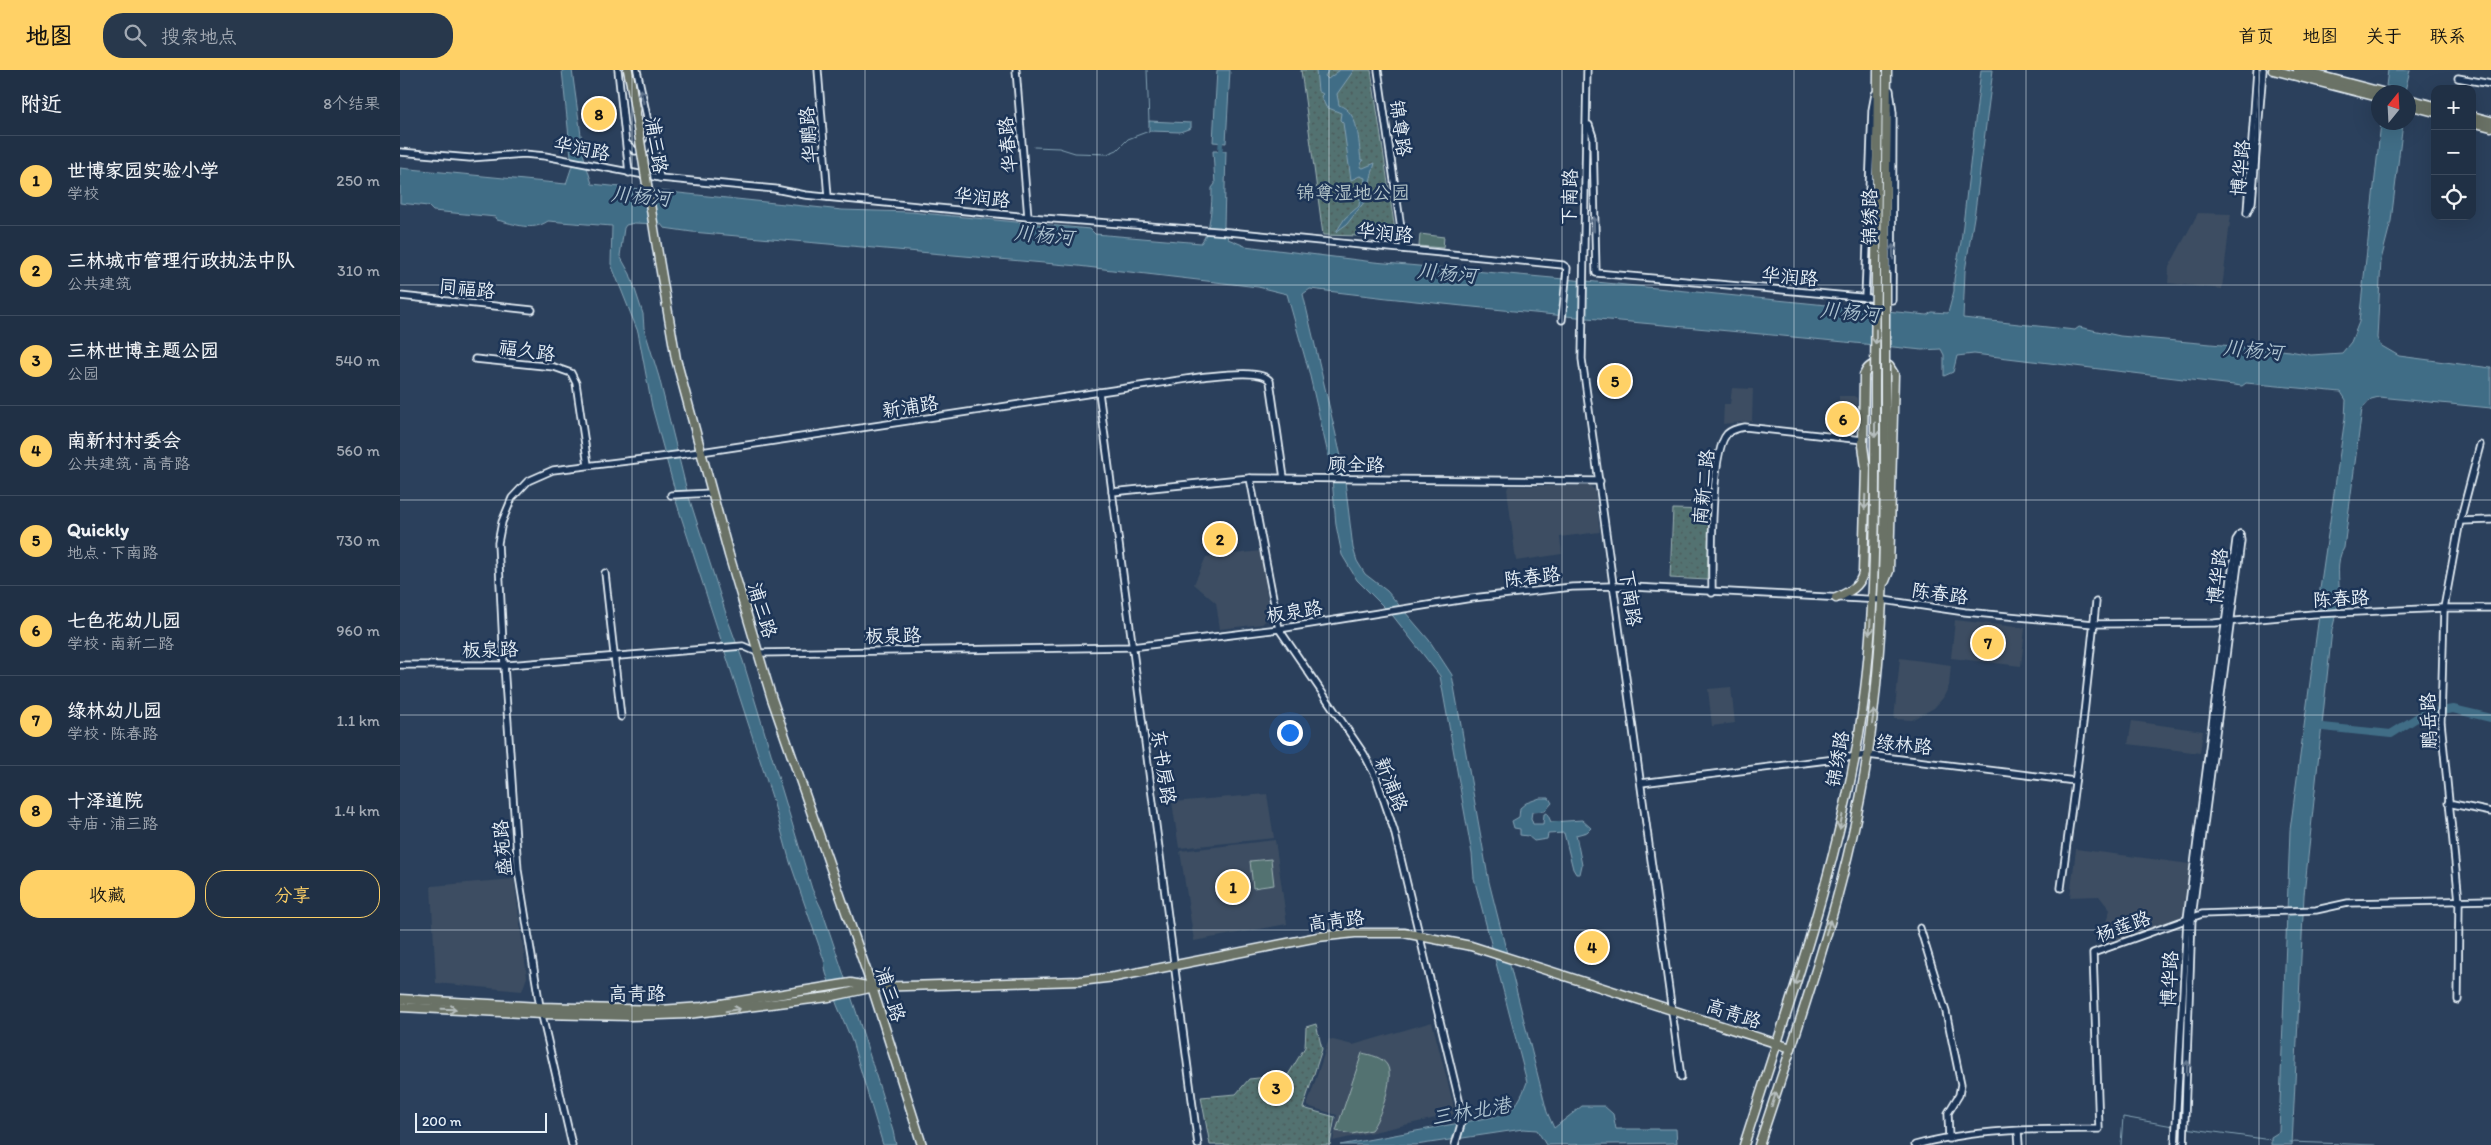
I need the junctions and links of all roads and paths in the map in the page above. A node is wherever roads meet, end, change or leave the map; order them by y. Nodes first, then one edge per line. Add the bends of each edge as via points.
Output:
1 (618, 70) edge
2 (628, 70) edge
3 (637, 70) edge
4 (1016, 70) edge
5 (1378, 70) edge
6 (1587, 70) edge
7 (2257, 70) edge
8 (2263, 70) edge
9 (2274, 70) edge
10 (2298, 70) edge
11 (1878, 72) edge
12 (818, 73) edge
13 (1887, 73) edge
14 (2458, 78) dead end
15 (2491, 84) edge
16 (2371, 92) edge
17 (2371, 92) edge
18 (2416, 103) edge
19 (2416, 105) edge
20 (2431, 105) edge
21 (2431, 110) edge
22 (2476, 117) edge
23 (2491, 120) edge
24 (1588, 121) junction
25 (2476, 123) edge
26 (2491, 127) edge
27 (651, 139) junction
28 (626, 143) junction
29 (400, 152) edge
30 (629, 173) junction
31 (660, 178) junction
32 (828, 197) junction
33 (1028, 217) junction
34 (1404, 249) junction
35 (1596, 273) joint
36 (400, 296) edge
37 (1865, 298) junction
38 (532, 310) dead end
39 (1562, 320) dead end
40 (474, 359) dead end
41 (1099, 392) junction
42 (1863, 440) junction
43 (2480, 445) dead end
44 (701, 452) junction
45 (588, 466) junction
46 (1250, 478) junction
47 (1284, 478) junction
48 (1600, 481) junction
49 (1112, 492) junction
50 (712, 493) junction
51 (671, 495) dead end
52 (2491, 520) edge
53 (2460, 521) junction
54 (498, 543) joint
55 (605, 573) dead end
56 (1883, 585) junction
57 (1614, 586) junction
58 (1712, 592) junction
59 (1836, 598) junction
60 (1872, 600) junction
61 (1883, 600) junction
62 (2096, 602) dead end
63 (2444, 608) junction
64 (2491, 608) edge
65 (1385, 611) joint
66 (2229, 622) junction
67 (2094, 624) junction
68 (1279, 629) junction
69 (1132, 647) junction
70 (760, 653) junction
71 (614, 657) junction
72 (400, 665) edge
73 (504, 665) junction
74 (621, 717) dead end
75 (1855, 755) junction
76 (1868, 755) junction
77 (2075, 781) junction
78 (1641, 783) junction
79 (2448, 802) junction
80 (2491, 812) edge
81 (2061, 888) dead end
82 (2491, 900) edge
83 (2459, 901) junction
84 (2189, 918) junction
85 (1920, 928) dead end
86 (1419, 935) junction
87 (1175, 965) junction
88 (872, 987) junction
89 (400, 999) edge
90 (2458, 1000) dead end
91 (400, 1007) edge
92 (1671, 1010) junction
93 (541, 1011) junction
94 (1777, 1043) junction
95 (1791, 1048) junction
96 (1681, 1077) dead end
97 (2018, 1131) junction
98 (1949, 1139) junction
99 (1456, 1142) edge
100 (572, 1145) edge
101 (922, 1145) edge
102 (1198, 1145) edge
103 (1744, 1145) edge
104 (1759, 1145) edge
105 (1915, 1145) edge
106 (2020, 1145) edge
107 (2175, 1145) edge
108 (2184, 1145) edge

1 - 28 street
2 - 44 main road, 浦三路, bridge via 676,360
27 -> 3 street
4 - 33 street, 华春路
5 - 34 street, 锦尊路
6 - 24 street, 下南路
7 - 8 street, 博华路 via 2247,213 2252,202
9 - 16 main road
10 - 17 main road
11 - 37 street via 1872,110
11 -> 60 main road, 锦绣路, bridge
12 - 32 street, 华鹏路
37 -> 13 street, 华润路 via 1892,300 1893,113
13 - 56 main road, 锦绣路, bridge
14 - 15 street
18 - 20 main road
19 - 21 main road
22 - 23 main road
35 -> 24 street, 下南路 via 1593,137
24 - 48 street, 下南路 via 1581,340
25 - 26 main road
27 - 28 street via 645,150 635,151
27 - 31 street
28 - 30 street
29 - 30 street, 华润路 via 470,158 524,154
30 - 31 street, 华润路
31 - 32 street, 华润路
32 - 33 street, 华润路
33 - 34 street, 华润路
34 - 39 street, 华润路 via 1563,265 1567,268
35 - 37 street, 华润路
36 - 38 street, 同福路
40 - 45 street, 福久路 via 554,367 571,373 576,383
41 - 44 street, 新浦路
41 - 47 street, 新浦路 via 1209,376 1263,375 1270,381
41 - 49 street, 东书房路
42 - 56 main road, 锦绣路 via 1864,375 1872,365 1883,364 1889,366 1894,374 1890,571
42 - 58 street, 南新二路 via 1744,427 1727,434 1722,443 1715,487
42 -> 59 main road, 锦绣路 via 1866,468 1864,573 1856,587
43 - 53 street, 鹏岳路
44 - 45 street, 新浦路
44 - 50 main road, 浦三路
45 - 54 street, 新浦路 via 553,470 528,481 512,498
46 - 47 street, 顾全路
46 - 49 street, 顾全路
46 - 68 street, 新浦路
47 - 48 street, 顾全路
48 - 57 street, 下南路
49 - 69 street, 东书房路
50 - 51 street
50 - 70 main road, 浦三路
52 - 53 street
53 - 63 street, 鹏岳路
54 - 73 street, 盛苑路
55 - 71 street
56 - 61 main road, 锦绣路
57 - 58 street, 陈春路
57 - 65 street, 陈春路 via 1531,591
57 - 78 street, 下南路
58 - 59 street, 陈春路
59 - 60 street, 陈春路
60 - 61 street, 陈春路
60 -> 75 main road, 锦绣路 via 1866,680
61 - 67 street, 陈春路 via 1965,612
76 -> 61 main road, 锦绣路
62 - 67 street
63 - 64 street, 陈春路
63 - 66 street, 陈春路 via 2313,614
63 - 79 street, 鹏岳路 via 2441,722
65 - 68 street, 板泉路
66 - 66 street, 博华路 via 2241,541 2240,534 2236,540
66 - 67 street, 陈春路
66 - 84 street, 博华路
67 - 77 street
68 - 69 street, 板泉路
68 - 86 street, 新浦路 via 1364,754 1376,777 1394,830
69 - 70 street, 板泉路
69 - 87 street, 东书房路
70 - 71 street, 板泉路 via 738,646
70 - 88 main road, 浦三路 via 772,699
71 - 73 street, 板泉路
71 - 74 street
72 - 73 street, 板泉路
73 - 93 street, 盛苑路 via 518,870
75 - 76 street, 绿林路
75 - 78 street, 绿林路
75 -> 94 main road, 锦绣路 via 1823,896
76 - 77 street, 绿林路
95 -> 76 main road, 锦绣路 via 1836,902
77 - 81 street
78 - 92 street, 下南路
79 - 80 street
79 - 83 street, 鹏岳路
82 - 83 street, 杨莲路
83 - 84 street, 杨莲路 via 2348,903 2316,910 2206,914
83 - 90 street, 鹏岳路
84 - 97 street, 杨莲路 via 2093,953 2099,1129
84 - 107 street, 博华路
108 -> 84 street, 博华路
85 - 98 street via 1946,1012 1961,1084 1948,1113
86 - 87 main road, 高青路 via 1379,932 1337,935
86 - 92 main road, 高青路 via 1488,952
86 - 99 street, 新浦路 via 1462,1121
87 - 88 main road, 高青路 via 1070,982
87 - 102 street, 东书房路
88 - 93 main road, 高青路 via 850,983 690,1008
93 -> 88 main road, 高青路 via 630,1016 713,1013 854,993
88 - 101 main road, 浦三路
89 - 93 main road, 高青路
91 -> 93 main road, 高青路
92 - 94 main road, 高青路
92 - 96 street, 下南路
93 - 100 street, 盛苑路
94 - 95 main road, 高青路
94 - 103 main road, 锦绣路
104 -> 95 main road, 锦绣路
97 - 98 street, 杨莲路
97 - 106 street
98 - 105 street, 杨莲路

